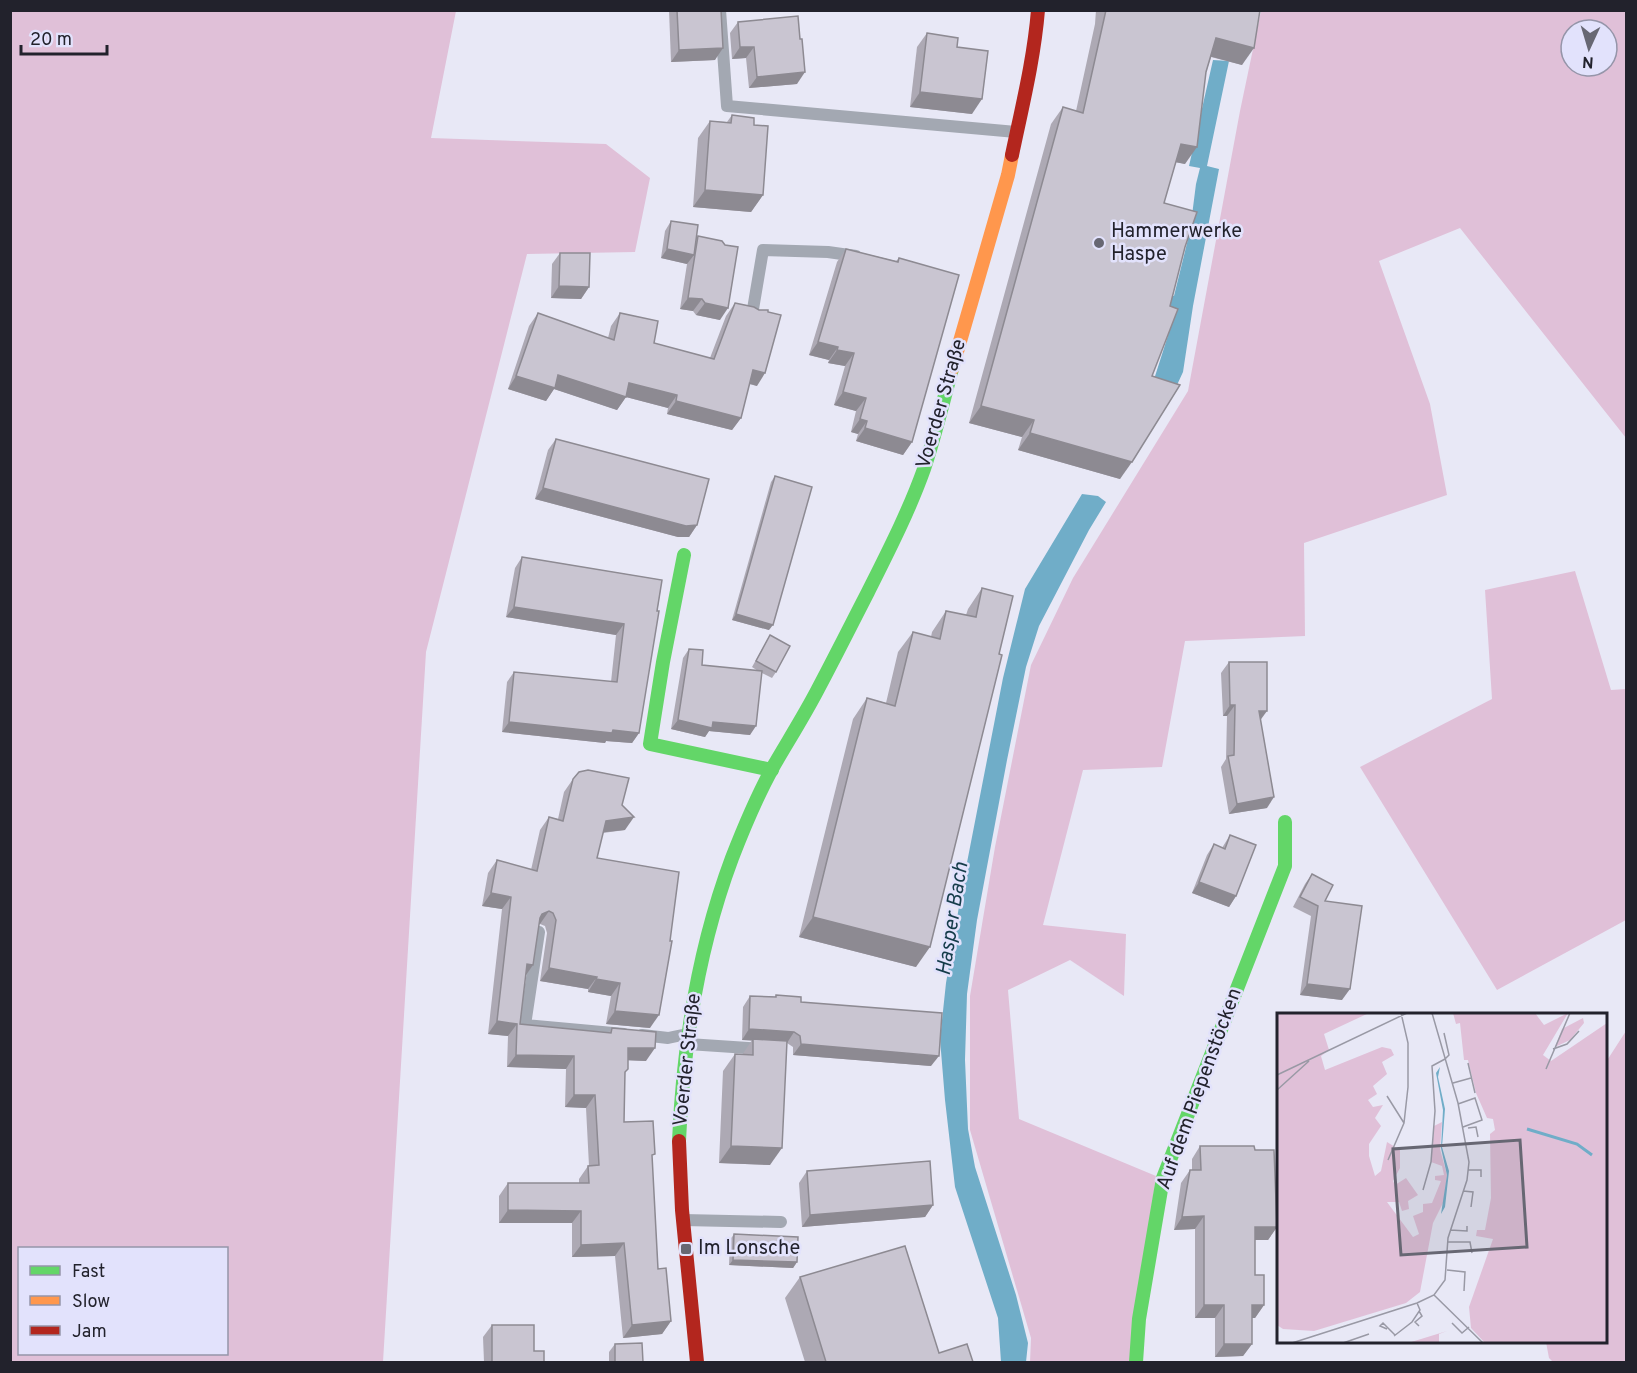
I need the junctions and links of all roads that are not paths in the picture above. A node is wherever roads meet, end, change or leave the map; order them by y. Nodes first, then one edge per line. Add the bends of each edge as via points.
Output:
1 (720, 10) edge
2 (1038, 10) edge
3 (1017, 132) junction
4 (870, 259) edge
5 (752, 315) edge
6 (684, 555) dead end
7 (772, 770) junction
8 (1285, 822) dead end
9 (538, 932) edge
10 (687, 1039) junction
11 (775, 1050) edge
12 (682, 1220) junction
13 (781, 1222) dead end
14 (697, 1362) edge
15 (1136, 1362) edge

1 - 3 lane via 727,106
2 - 3 main road, Voerder Straße
3 - 7 main road, Voerder Straße via 1008,175 972,282 924,468 912,500 872,585
4 - 5 lane via 828,252 763,250
6 - 7 main road via 650,744
7 - 10 main road, Voerder Straße via 713,915
8 - 15 main road, Auf dem Piepenstöcken via 1286,866 1163,1178 1139,1319
9 - 10 lane via 525,1025
10 - 11 lane
10 - 12 main road, Voerder Straße via 679,1146
12 - 13 lane
12 - 14 main road, Voerder Straße

